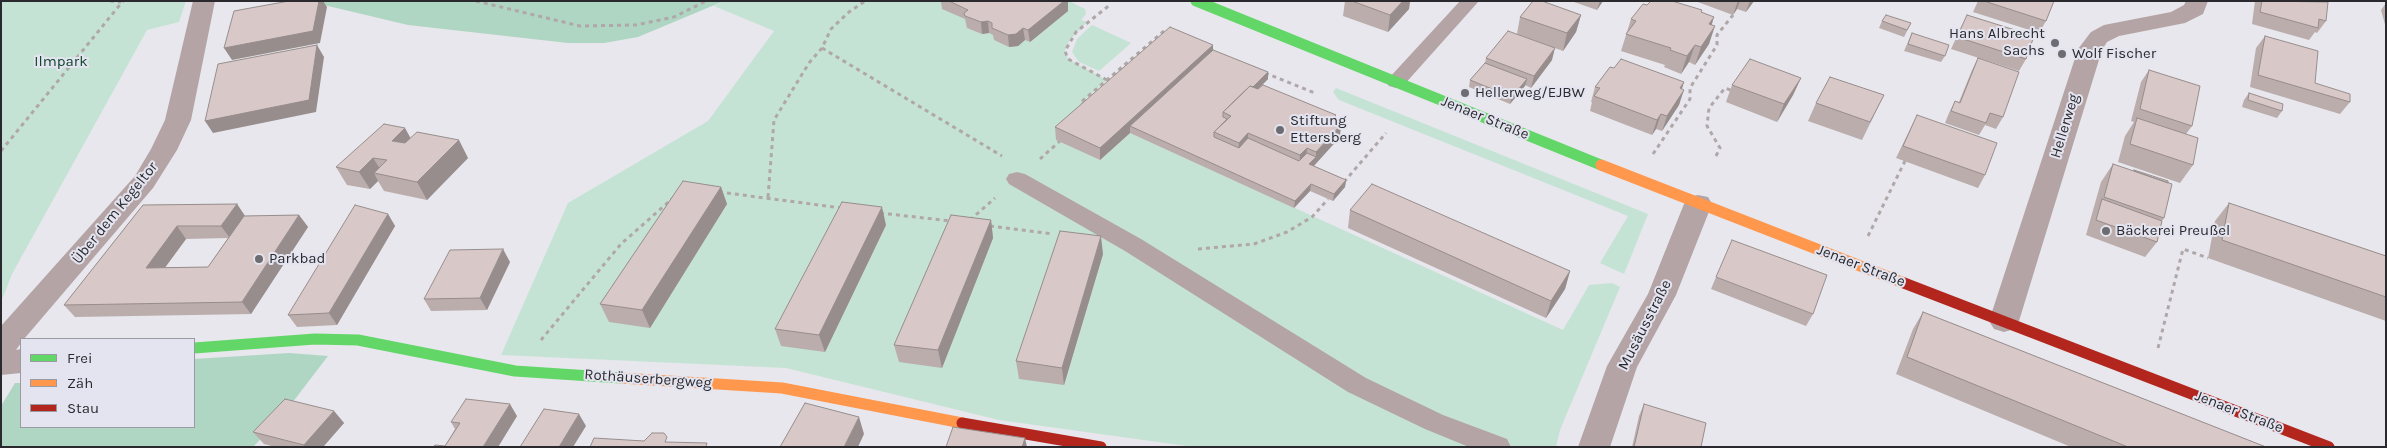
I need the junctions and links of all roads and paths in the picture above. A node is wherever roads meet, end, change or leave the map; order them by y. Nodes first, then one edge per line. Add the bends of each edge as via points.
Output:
1 (110, 1) edge
2 (204, 1) edge
3 (476, 1) edge
4 (706, 1) edge
5 (865, 1) edge
6 (1196, 1) edge
7 (1470, 1) edge
8 (2197, 1) edge
9 (123, 2) edge
10 (1111, 4) dead end
11 (1733, 14) dead end
12 (1168, 27) edge
13 (1164, 31) junction
14 (1172, 34) edge
15 (822, 48) junction
16 (1258, 70) edge
17 (1107, 80) junction
18 (1396, 82) junction
19 (1734, 91) edge
20 (1315, 93) dead end
21 (1092, 108) edge
22 (1386, 133) dead end
23 (1060, 141) edge
24 (1, 151) edge
25 (1716, 156) dead end
26 (1905, 161) edge
27 (1036, 163) dead end
28 (1013, 170) joint
29 (1636, 179) junction
30 (1341, 185) edge
31 (712, 192) edge
32 (678, 194) edge
33 (998, 196) dead end
34 (768, 197) junction
35 (1328, 199) edge
36 (1698, 204) junction
37 (850, 209) edge
38 (870, 211) edge
39 (958, 222) edge
40 (976, 224) edge
41 (984, 225) edge
42 (1062, 236) edge
43 (1193, 249) dead end
44 (2208, 258) dead end
45 (1854, 264) junction
46 (2004, 321) junction
47 (1, 346) edge
48 (536, 346) dead end
49 (195, 348) edge
50 (20, 361) edge
51 (1, 363) edge
52 (2150, 378) junction
53 (1101, 447) edge
54 (1498, 447) edge
55 (1594, 447) edge
56 (2329, 447) edge

1 - 9 path
2 - 47 street, Über dem Kegeltor via 178,120 164,150 144,182
3 - 4 path via 580,26 636,25 674,17
5 - 15 path via 831,29
6 - 18 main road, Jenaer Straße
7 - 18 lane
8 - 46 street, Hellerweg via 2195,9 2177,18 2112,30 2099,37 2090,49
9 - 24 path
10 - 17 path via 1076,32 1065,51 1068,59
11 - 29 path via 1717,35 1716,45 1690,88 1690,98
12 - 13 path
13 - 14 path
13 - 17 path
15 - 28 path
15 - 34 path via 798,78 774,120
16 - 20 path
17 - 21 path via 1080,103
18 - 29 main road, Jenaer Straße
19 - 25 path via 1725,88 1709,108 1706,126 1720,148
22 - 30 path
23 - 27 path
26 - 45 path
28 - 54 lane via 1357,385 1434,422
29 - 36 main road, Jenaer Straße
31 - 34 path
32 - 48 path via 621,244
33 - 40 path via 967,223
34 - 37 path
35 - 43 path via 1312,217 1287,232 1254,244
36 - 45 main road, Jenaer Straße
36 - 55 street, Musäusstraße via 1662,295 1622,366
38 - 39 path
41 - 42 path
44 - 52 path via 2183,249
45 - 46 main road, Jenaer Straße
46 - 52 main road, Jenaer Straße
49 - 53 main road, Rothäuserbergweg via 315,339 358,340 515,371 782,388
50 - 51 street
52 - 56 main road, Jenaer Straße

